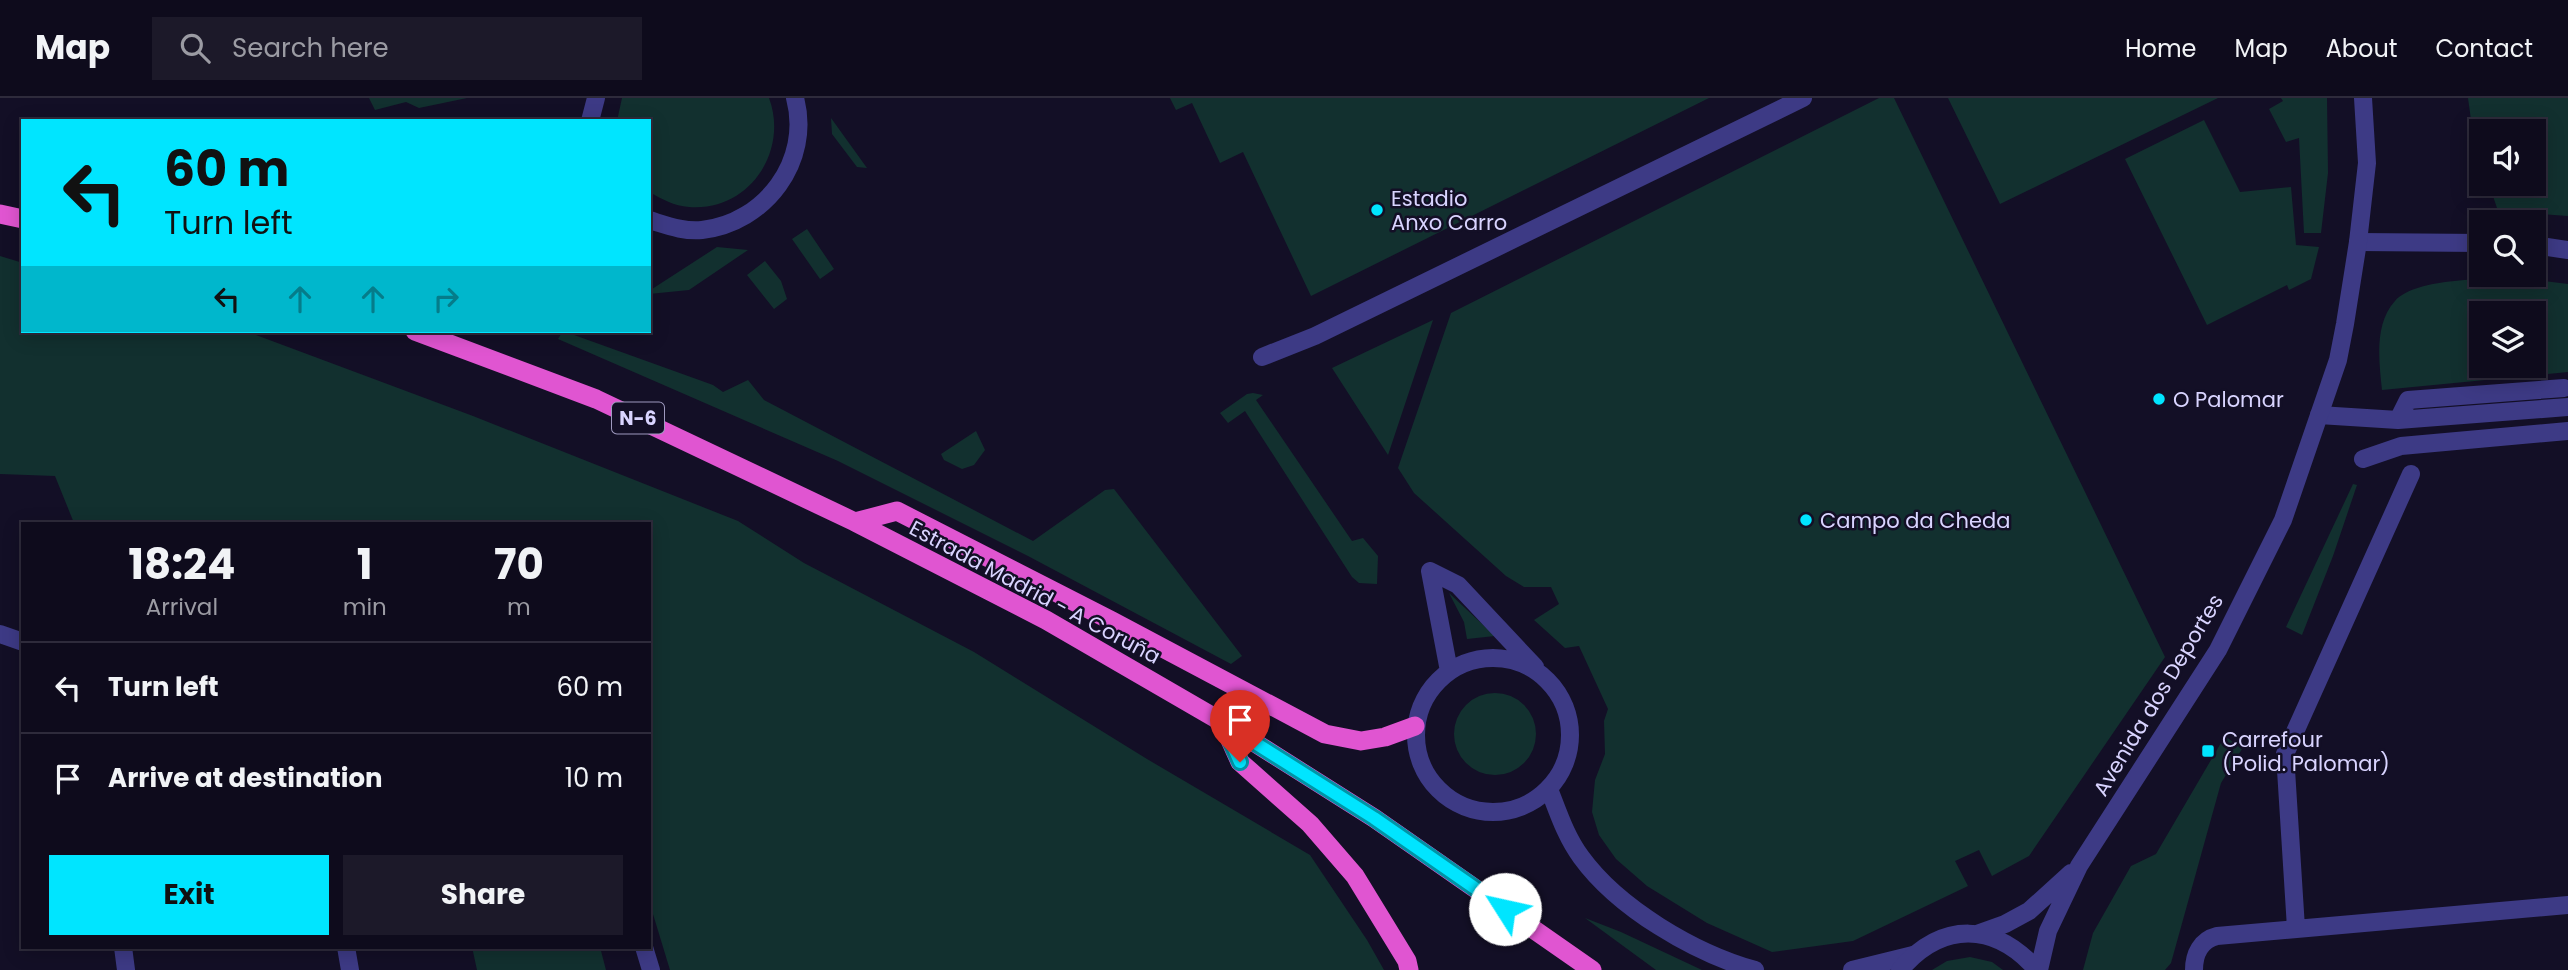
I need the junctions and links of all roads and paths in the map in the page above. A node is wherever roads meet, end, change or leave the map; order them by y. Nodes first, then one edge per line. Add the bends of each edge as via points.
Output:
1 (596, 98) edge
2 (795, 98) edge
3 (1803, 98) edge
4 (2363, 98) edge
5 (591, 119) edge
6 (0, 214) edge
7 (21, 219) edge
8 (651, 221) edge
9 (2358, 242) junction
10 (2469, 243) edge
11 (2546, 247) edge
12 (2568, 250) edge
13 (420, 333) edge
14 (1262, 357) dead end
15 (2564, 387) dead end
16 (2568, 407) edge
17 (2319, 415) junction
18 (2398, 420) junction
19 (2568, 431) edge
20 (2363, 459) dead end
21 (2411, 474) dead end
22 (855, 522) junction
23 (0, 634) edge
24 (21, 641) edge
25 (1449, 671) junction
26 (1542, 674) junction
27 (1222, 722) junction
28 (1416, 726) junction
29 (1549, 789) junction
30 (2079, 866) junction
31 (2568, 905) edge
32 (2296, 928) junction
33 (1977, 934) junction
34 (123, 949) edge
35 (346, 949) edge
36 (645, 949) edge
37 (1913, 955) junction
38 (126, 970) edge
39 (351, 970) edge
40 (651, 970) edge
41 (1409, 970) edge
42 (1592, 970) edge
43 (1755, 970) edge
44 (1852, 970) edge
45 (1900, 970) edge
46 (2038, 970) edge
47 (2194, 970) edge

1 - 5 street
2 - 8 street via 799,129 788,173 765,203 736,222 702,230
3 - 14 street via 1315,336
4 - 9 street, Avenida dos Deportes via 2367,163
6 - 7 highway
9 - 10 street
9 - 17 street, Avenida dos Deportes via 2338,360
11 - 12 street
13 - 22 highway, Estrada Madrid - A Coruña / N-6 via 596,399
15 - 18 street via 2408,400
16 - 18 street
17 - 18 street
17 - 30 street, Avenida dos Deportes via 2283,520 2218,650
19 - 20 street via 2401,446
21 - 32 street via 2284,754
22 - 27 highway, Estrada Madrid - A Coruña / N-6 via 1046,620
22 - 28 highway via 897,511 1325,734 1361,741
23 - 24 street
25 - 26 street via 1471,660 1496,657 1520,662
25 - 26 street via 1430,571 1458,585
25 - 28 street via 1427,695
26 - 29 street via 1559,693 1569,717 1570,743 1563,768
27 - 41 highway via 1240,762 1310,824 1355,876
27 - 42 highway, Estrada Madrid - A Coruña / N-6 via 1374,818
28 - 29 street via 1417,750 1425,772 1440,791 1460,804 1482,812 1506,811 1530,804
29 - 43 street via 1569,838 1600,879 1678,937
30 - 33 street, Avenida dos Deportes via 2029,911
30 - 46 street, Avenida dos Deportes via 2048,931
31 - 32 street
32 - 47 street via 2208,938
33 - 37 street via 1943,938
33 - 46 street via 2001,940
34 - 38 street
35 - 39 street
36 - 40 street
37 - 44 street
37 - 45 street

